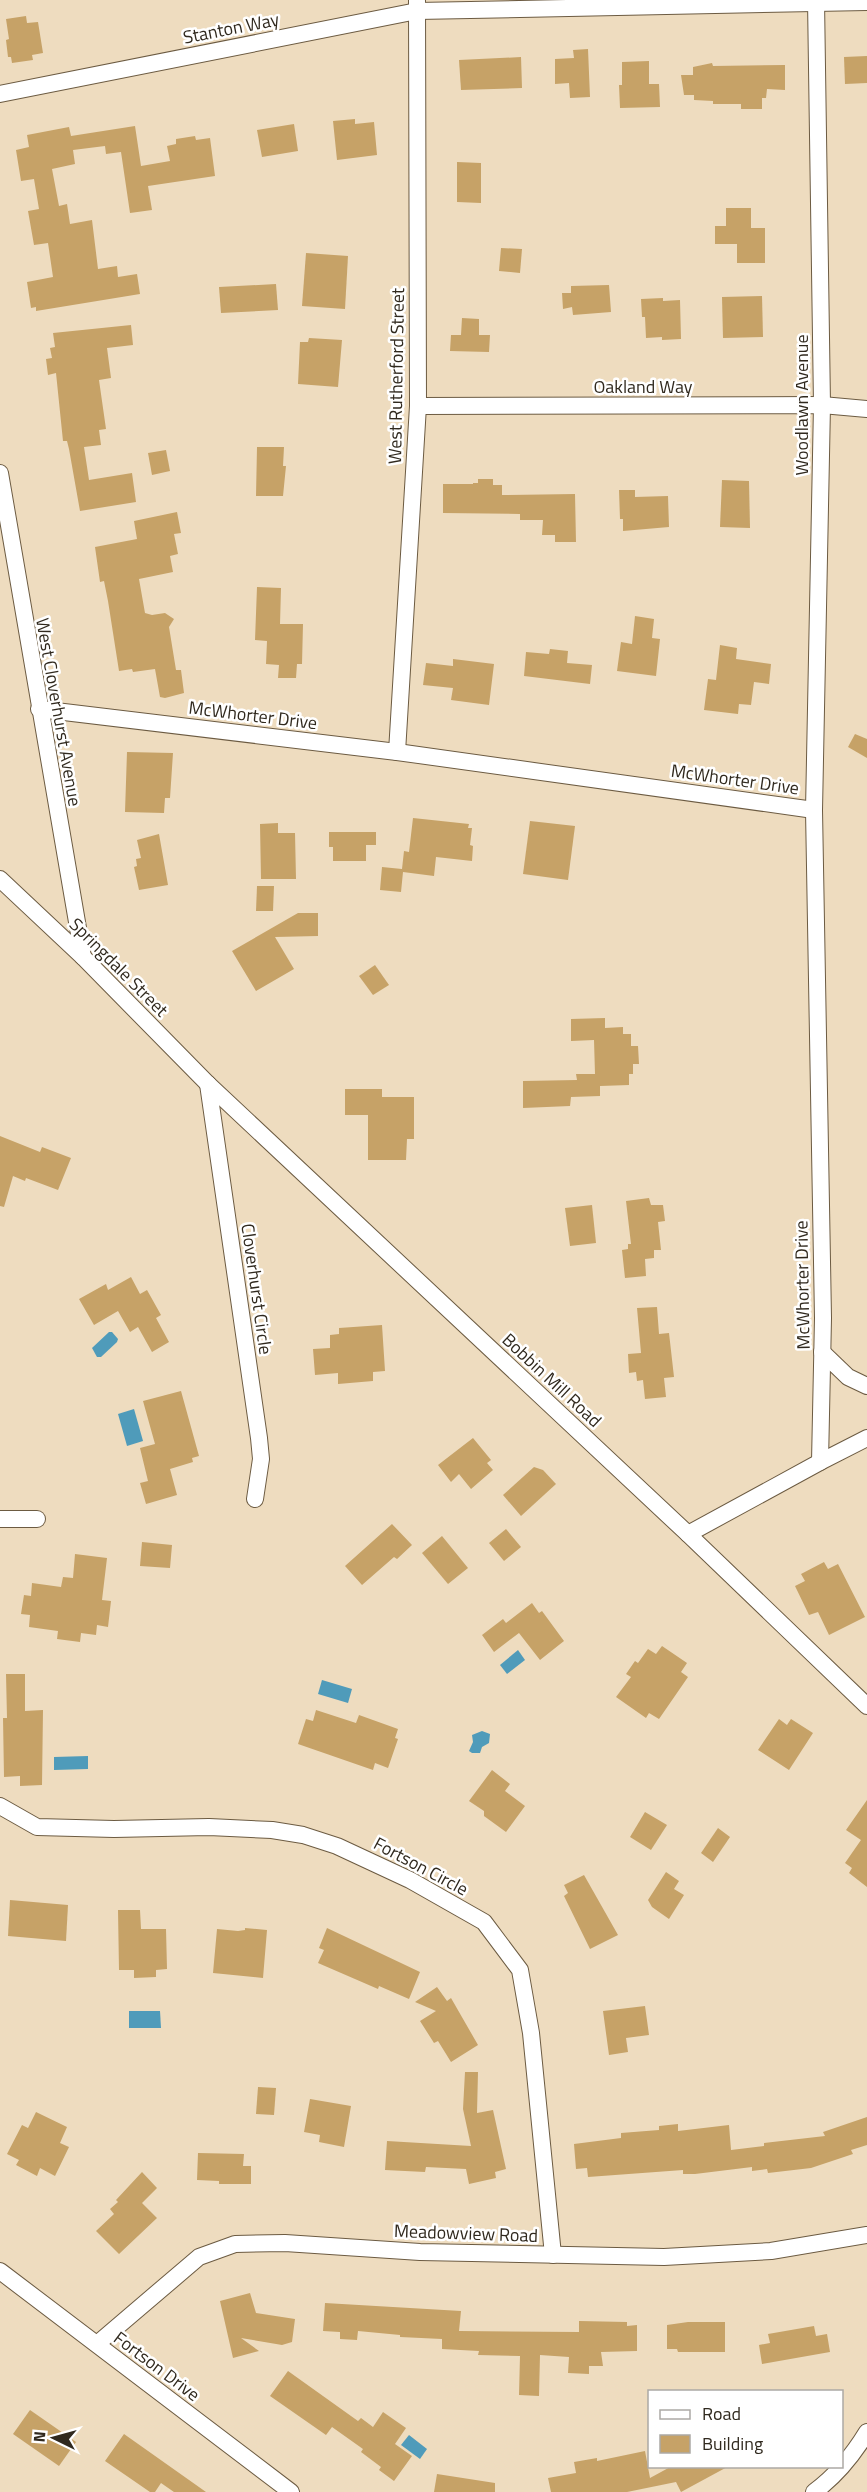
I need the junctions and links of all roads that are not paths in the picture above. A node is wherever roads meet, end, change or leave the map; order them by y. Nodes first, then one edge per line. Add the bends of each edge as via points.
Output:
1 (816, 1) edge
2 (867, 2) edge
3 (417, 6) edge
4 (0, 94) edge
5 (822, 405) junction
6 (418, 406) junction
7 (867, 409) edge
8 (0, 473) edge
9 (39, 709) junction
10 (397, 752) junction
11 (814, 810) junction
12 (0, 879) edge
13 (83, 957) junction
14 (208, 1084) junction
15 (822, 1352) junction
16 (867, 1386) edge
17 (867, 1438) edge
18 (820, 1462) junction
19 (255, 1499) dead end
20 (0, 1519) edge
21 (37, 1519) dead end
22 (688, 1534) junction
23 (867, 1706) edge
24 (0, 1806) edge
25 (866, 2239) edge
26 (553, 2255) junction
27 (0, 2271) edge
28 (97, 2344) junction
29 (867, 2432) edge
30 (843, 2465) edge
31 (840, 2468) edge
32 (291, 2492) edge
33 (814, 2492) edge

1 - 2 street, Stanton Way
1 - 3 street, Stanton Way
1 - 5 street, Woodlawn Avenue
3 - 4 street, Stanton Way
3 - 6 street, West Rutherford Street
5 - 6 street, Oakland Way
5 - 7 street, Oakland Way
5 - 11 street, Woodlawn Avenue
6 - 10 street, West Rutherford Street
8 - 9 street, West Cloverhurst Avenue
9 - 10 street, McWhorter Drive
9 - 13 street, West Cloverhurst Avenue
10 - 11 street, McWhorter Drive
11 - 15 street, McWhorter Drive
12 - 13 street, Springdale Street
13 - 14 street, Springdale Street
14 - 19 street, Cloverhurst Circle via 259,1438 261,1459
14 - 22 street, Bobbin Mill Road
15 - 16 street via 848,1377
15 - 18 street, McWhorter Drive
17 - 18 street
18 - 22 street
20 - 21 street
22 - 23 street, Bobbin Mill Road
24 - 26 street, Fortson Circle via 37,1827 220,1828 303,1835 337,1846 410,1880 484,1922 520,1970 531,2033
25 - 26 street, Meadowview Road via 716,2255
26 - 28 street, Meadowview Road via 235,2244 199,2257
27 - 28 street, Fortson Drive
28 - 32 street, Fortson Drive
29 - 30 street
31 - 33 street

